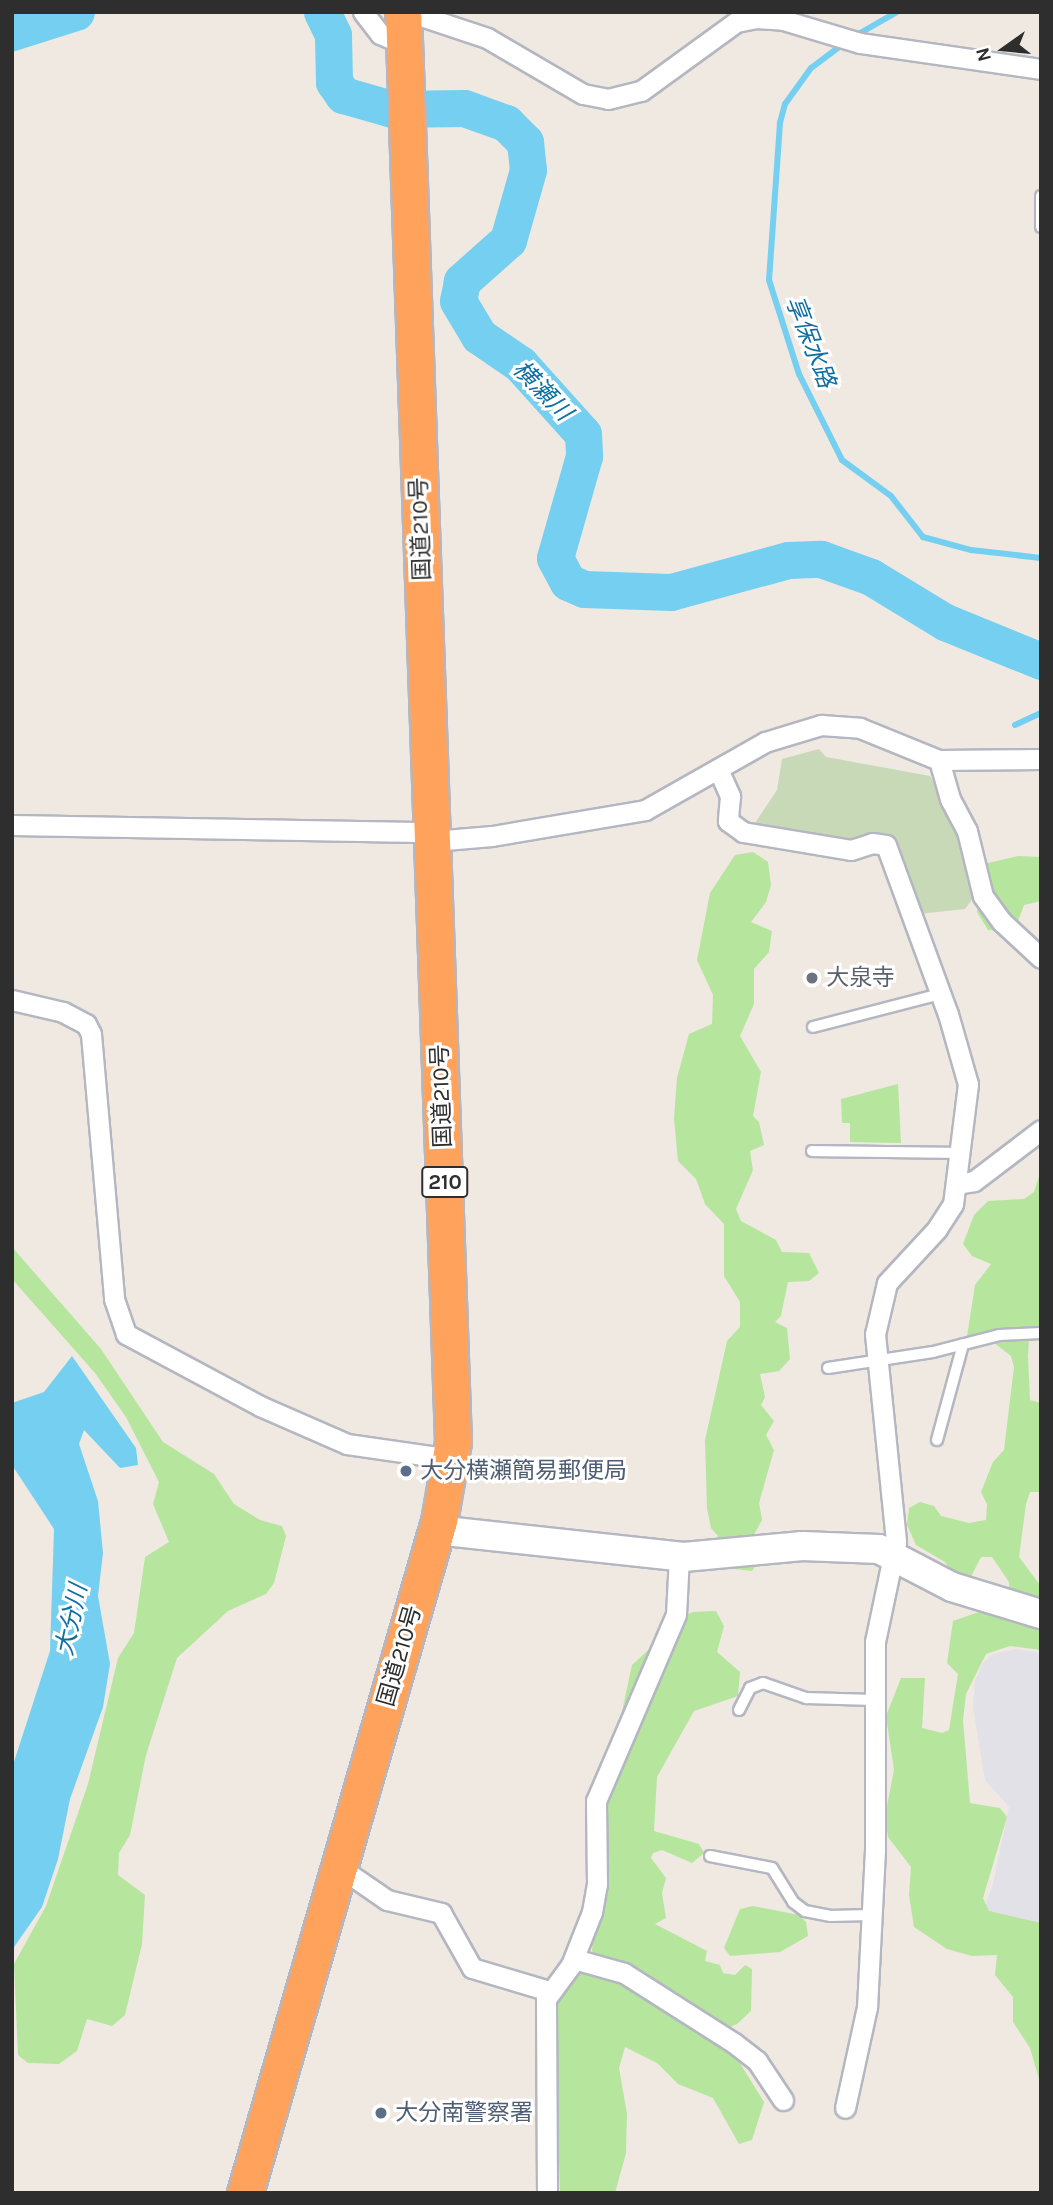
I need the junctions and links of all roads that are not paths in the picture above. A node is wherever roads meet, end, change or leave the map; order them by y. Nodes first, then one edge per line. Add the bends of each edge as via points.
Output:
1 (363, 12) edge
2 (405, 36) edge
3 (1041, 69) edge
4 (1041, 196) edge
5 (1041, 227) edge
6 (939, 760) junction
7 (1041, 760) edge
8 (718, 769) junction
9 (12, 825) edge
10 (432, 837) junction
11 (1041, 958) edge
12 (941, 994) junction
13 (12, 1000) edge
14 (813, 1027) dead end
15 (1041, 1130) edge
16 (812, 1151) dead end
17 (959, 1153) junction
18 (957, 1184) junction
19 (1041, 1333) edge
20 (963, 1344) junction
21 (874, 1360) junction
22 (828, 1368) dead end
23 (937, 1440) dead end
24 (451, 1459) junction
25 (436, 1530) junction
26 (894, 1555) junction
27 (679, 1557) junction
28 (1041, 1614) edge
29 (874, 1700) junction
30 (739, 1710) dead end
31 (710, 1856) dead end
32 (339, 1867) junction
33 (870, 1915) junction
34 (574, 1959) junction
35 (549, 1991) junction
36 (783, 2100) dead end
37 (845, 2108) dead end
38 (245, 2193) edge
39 (547, 2193) edge

1 - 2 street via 380,34
2 - 3 street via 487,38 583,94 608,99 641,91 736,22 756,18 783,20 860,43
2 - 10 highway, 国道210号 / 210
4 - 5 lane
6 - 7 street
6 - 8 street via 860,728 821,724 781,735
6 - 11 street via 950,799 967,831 983,896
8 - 10 street via 645,810 492,836
8 - 12 street via 730,796 728,821 743,832 851,850 886,845
9 - 10 street
10 - 24 highway, 国道210号 / 210
12 - 14 lane
12 - 17 street via 968,1084
13 - 24 street via 63,1012 86,1024 91,1034 114,1299 126,1334 269,1410 346,1444
15 - 18 street via 974,1181
16 - 17 lane
17 - 18 street
18 - 21 street via 953,1204 937,1229 883,1290
19 - 20 lane via 999,1335
20 - 21 lane
20 - 23 lane
21 - 22 lane
21 - 26 street via 896,1534
24 - 25 highway, 国道210号 / 210
25 - 27 street
25 - 32 highway, 国道210号 / 210
26 - 27 street via 878,1549 802,1546
26 - 28 street via 952,1587
26 - 29 street via 879,1612
27 - 34 street via 676,1614 596,1801 595,1899
29 - 30 lane via 806,1698 763,1683 750,1688
29 - 33 street via 875,1850
31 - 33 lane via 772,1868 793,1902 805,1911
32 - 35 street via 387,1900 441,1913 472,1968
32 - 38 highway, 国道210号 / 210
33 - 37 street via 867,2007
34 - 35 street
34 - 36 street via 624,1973 734,2043 757,2062
35 - 39 street via 545,2021

